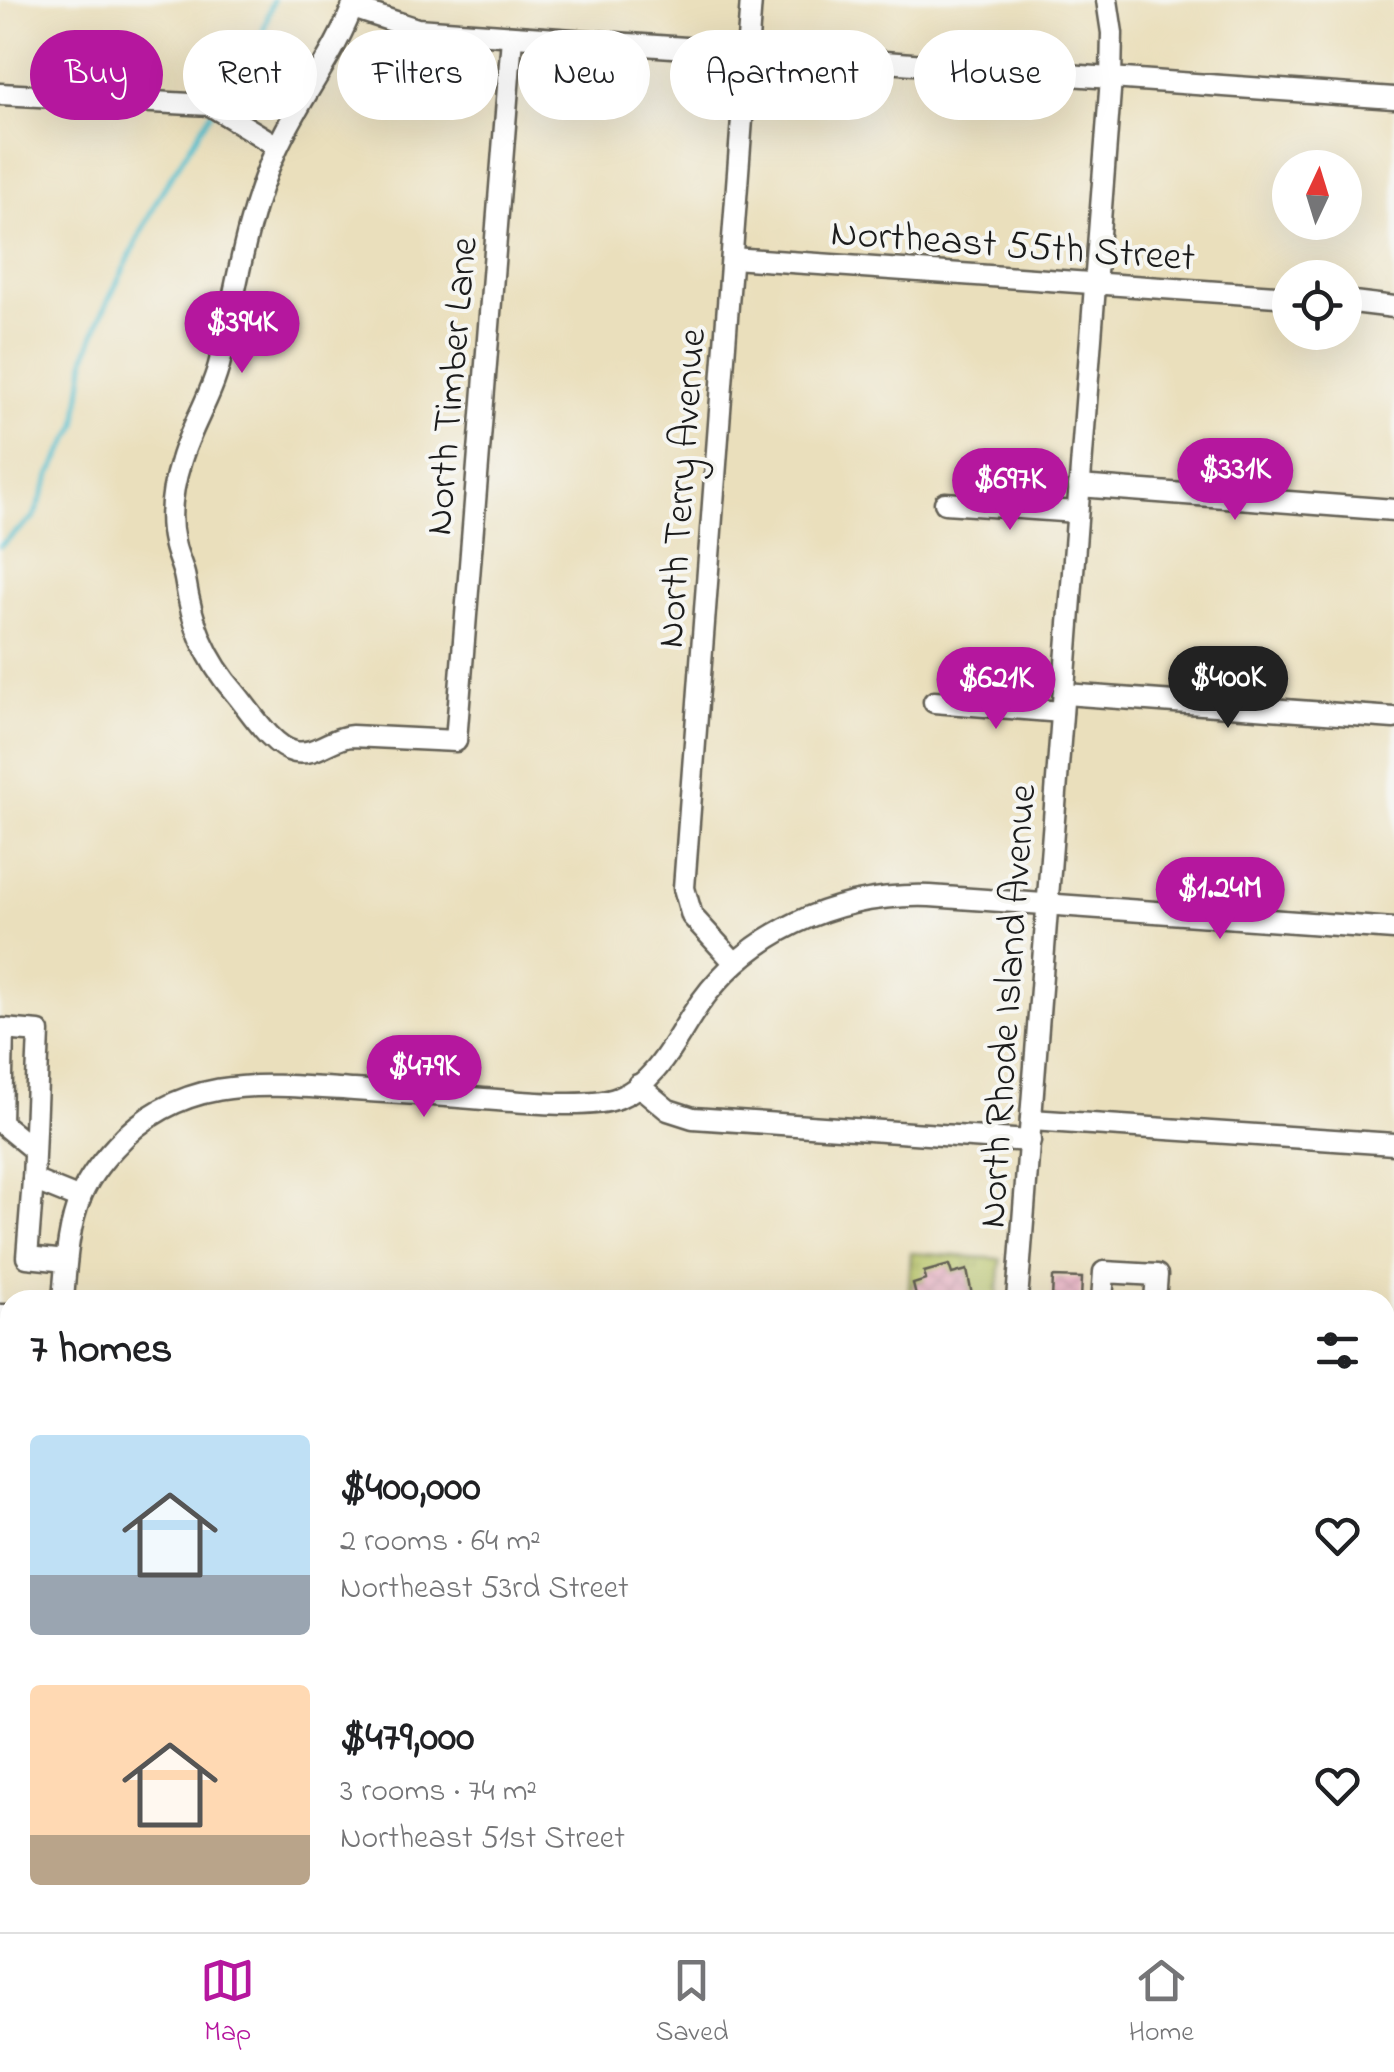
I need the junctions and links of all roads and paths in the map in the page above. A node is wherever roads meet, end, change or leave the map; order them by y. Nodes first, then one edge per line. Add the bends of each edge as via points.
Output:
1 (751, 0) edge
2 (1107, 0) edge
3 (354, 4) edge
4 (749, 30) edge
5 (512, 36) junction
6 (670, 47) edge
7 (894, 62) edge
8 (1111, 78) junction
9 (0, 94) edge
10 (1394, 98) edge
11 (742, 120) edge
12 (278, 146) junction
13 (732, 258) junction
14 (1095, 284) junction
15 (1272, 297) edge
16 (1362, 303) edge
17 (1394, 308) edge
18 (1079, 486) junction
19 (945, 503) dead end
20 (1394, 510) edge
21 (1077, 512) junction
22 (934, 702) dead end
23 (1064, 703) junction
24 (1394, 718) edge
25 (1050, 905) junction
26 (1394, 929) edge
27 (735, 963) junction
28 (638, 1085) junction
29 (1031, 1130) junction
30 (1394, 1144) edge
31 (34, 1150) junction
32 (34, 1180) junction
33 (80, 1199) junction
34 (66, 1261) junction
35 (64, 1290) edge
36 (1018, 1290) edge
37 (1103, 1290) edge
38 (1156, 1290) edge

1 - 4 street, North Terry Avenue
2 - 8 street, North Rhode Island Avenue
3 - 5 street via 417,29
3 - 12 street
5 - 6 street
5 - 12 street, North Timber Lane via 456,741 352,736 293,752 208,658 191,616 171,524 180,462 218,369 252,217
7 - 8 street
8 - 10 street
8 - 14 street, North Rhode Island Avenue
9 - 12 street via 210,105
11 - 13 street, North Terry Avenue
13 - 14 street, Northeast 55th Street
13 - 27 street, North Terry Avenue via 684,888 692,916
14 - 15 street, Northeast 55th Street
14 - 18 street, North Rhode Island Avenue
16 - 17 street
18 - 20 street
18 - 21 street, North Rhode Island Avenue
19 - 21 street
21 - 23 street, North Rhode Island Avenue
22 - 23 street
23 - 24 street
23 - 25 street, North Rhode Island Avenue
25 - 26 street
25 - 27 street via 875,898 818,911
25 - 29 street, North Rhode Island Avenue
27 - 28 street via 663,1063
28 - 29 street via 668,1110 693,1118
28 - 33 street via 606,1102 547,1103 266,1084 215,1089 158,1109 134,1126 95,1170
29 - 30 street
29 - 36 street, North Rhode Island Avenue
31 - 31 street via 39,1032 3,1029 0,1123
31 - 32 street
32 - 33 street
32 - 34 street via 27,1257
33 - 34 street
34 - 35 street
37 - 38 street via 1104,1272 1157,1275

